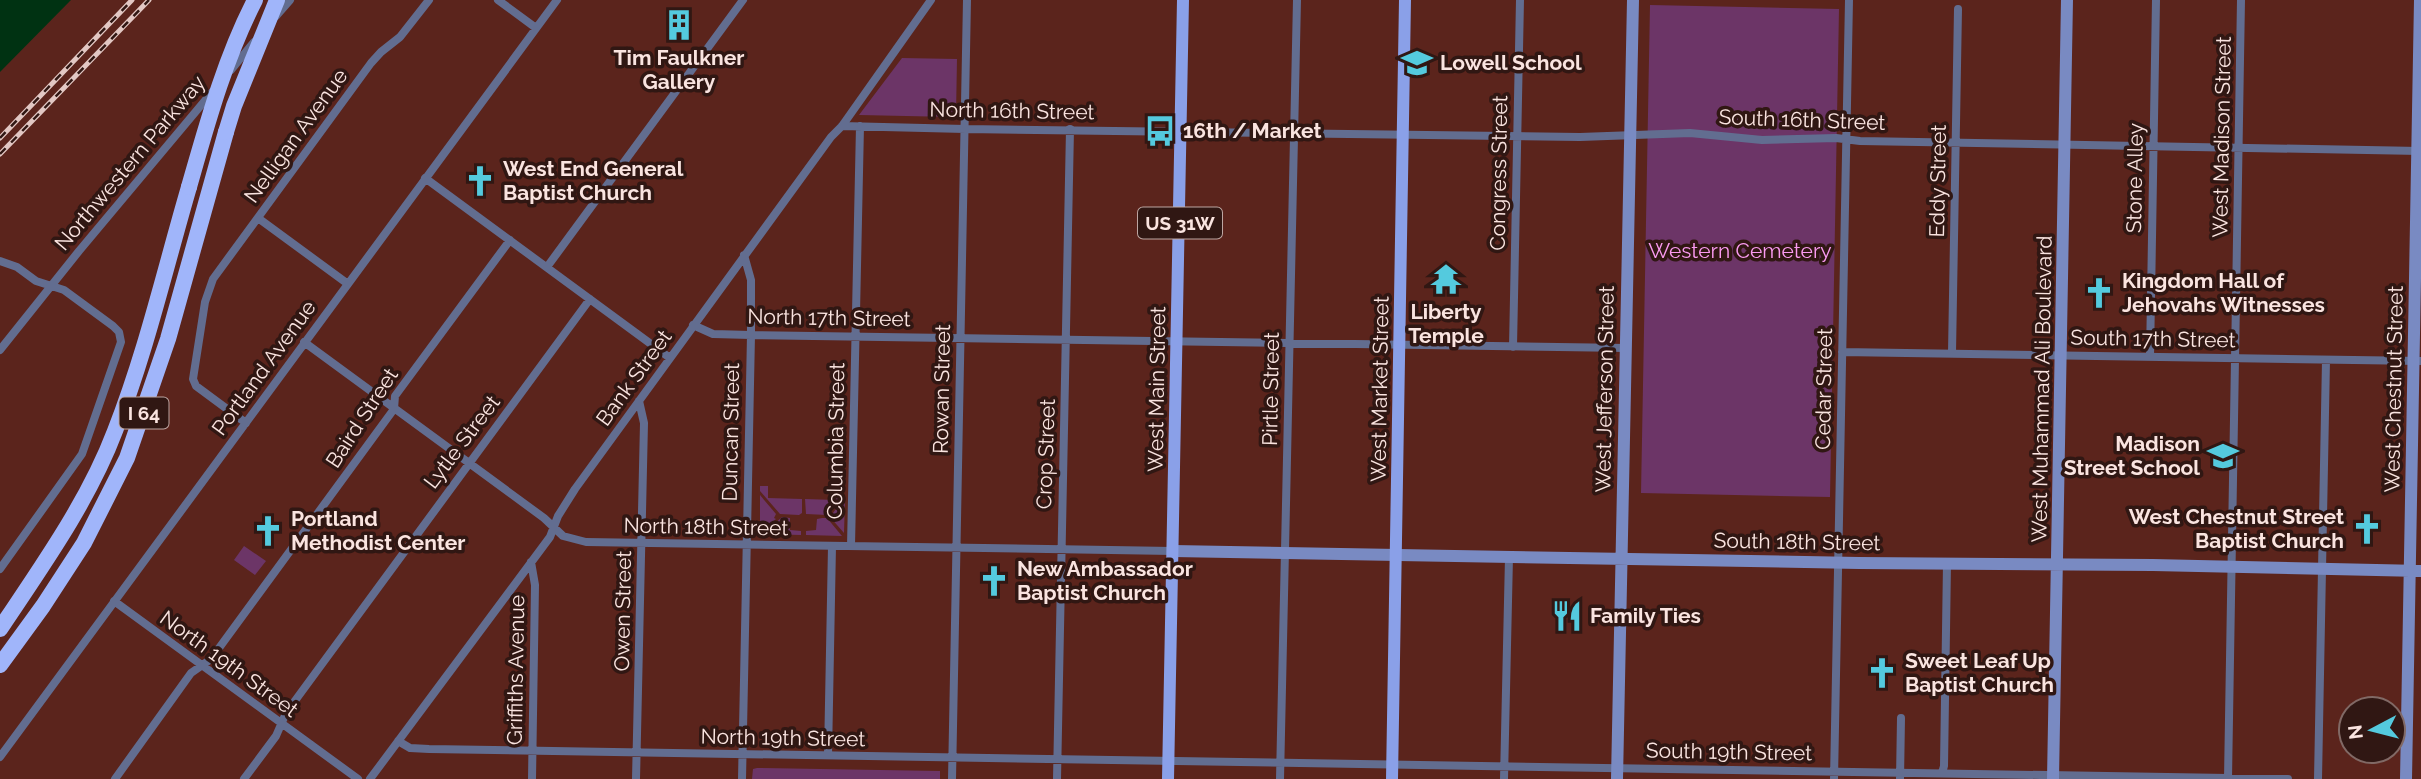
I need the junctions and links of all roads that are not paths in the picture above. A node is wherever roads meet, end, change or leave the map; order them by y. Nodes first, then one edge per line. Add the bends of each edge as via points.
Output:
1 (256, 0) edge
2 (277, 0) edge
3 (290, 0) edge
4 (429, 0) edge
5 (498, 0) edge
6 (557, 0) edge
7 (743, 0) edge
8 (931, 0) edge
9 (967, 0) edge
10 (1183, 0) edge
11 (1297, 0) edge
12 (1405, 0) edge
13 (1520, 0) edge
14 (1633, 0) edge
15 (1849, 0) edge
16 (2067, 0) edge
17 (2156, 0) edge
18 (2241, 0) edge
19 (2420, 0) edge
20 (1958, 9) dead end
21 (536, 28) junction
22 (842, 125) junction
23 (860, 126) junction
24 (1070, 129) junction
25 (965, 130) junction
26 (1182, 131) junction
27 (1294, 133) junction
28 (1404, 134) junction
29 (1517, 136) junction
30 (1630, 136) junction
31 (1846, 139) junction
32 (1956, 143) junction
33 (2065, 144) junction
34 (2153, 146) junction
35 (2239, 148) junction
36 (2419, 151) edge
37 (425, 178) junction
38 (258, 218) junction
39 (510, 240) junction
40 (744, 255) junction
41 (0, 261) edge
42 (547, 267) junction
43 (348, 284) junction
44 (51, 285) junction
45 (590, 299) junction
46 (693, 325) junction
47 (751, 335) junction
48 (856, 336) junction
49 (961, 338) junction
50 (1066, 340) junction
51 (304, 342) junction
52 (1177, 342) junction
53 (1290, 343) junction
54 (1401, 344) junction
55 (1513, 347) junction
56 (1626, 348) junction
57 (0, 350) edge
58 (1842, 352) junction
59 (1952, 353) junction
60 (2061, 355) junction
61 (2150, 357) junction
62 (670, 358) junction
63 (2235, 358) junction
64 (2326, 360) junction
65 (2417, 361) edge
66 (639, 401) junction
67 (394, 409) junction
68 (246, 423) junction
69 (469, 463) junction
70 (554, 527) junction
71 (642, 543) junction
72 (747, 545) junction
73 (832, 546) junction
74 (852, 546) junction
75 (957, 548) junction
76 (1061, 550) junction
77 (1173, 551) junction
78 (1285, 553) junction
79 (1396, 555) junction
80 (1509, 557) junction
81 (1621, 559) junction
82 (531, 562) junction
83 (1838, 563) junction
84 (1947, 563) junction
85 (2058, 565) junction
86 (2232, 568) junction
87 (0, 569) edge
88 (2322, 570) junction
89 (2416, 571) edge
90 (114, 601) junction
91 (0, 629) edge
92 (0, 665) edge
93 (201, 665) junction
94 (1901, 718) dead end
95 (281, 724) junction
96 (398, 741) junction
97 (532, 750) junction
98 (637, 753) junction
99 (742, 754) junction
100 (828, 755) junction
101 (0, 757) edge
102 (952, 757) junction
103 (1057, 759) junction
104 (1169, 760) junction
105 (1281, 762) junction
106 (1392, 765) junction
107 (1504, 766) junction
108 (1942, 773) junction
109 (1617, 774) edge
110 (1834, 776) edge
111 (1900, 776) edge
112 (2053, 777) edge
113 (2228, 778) edge
114 (115, 779) edge
115 (244, 779) edge
116 (358, 779) edge
117 (370, 779) edge
118 (531, 779) edge
119 (636, 779) edge
120 (742, 779) edge
121 (952, 779) edge
122 (1057, 779) edge
123 (1168, 779) edge
124 (1280, 779) edge
125 (1392, 779) edge
126 (1504, 779) edge
127 (2288, 779) edge
128 (2318, 779) edge
129 (2406, 779) edge

1 - 91 highway, I 64, bridge via 236,40 206,128 139,367 114,434 77,509
2 - 92 highway, I 64, bridge via 234,106 168,339 127,458 84,543
3 - 44 street, Northwestern Parkway
4 - 38 street, Nelligan Avenue via 371,64
5 - 21 street
6 - 21 street, Portland Avenue
7 - 42 street
8 - 22 street, Bank Street
9 - 25 street, Rowan Street
10 - 26 main road, West Main Street / US 31W
11 - 27 street, Pirtle Street
12 - 28 main road, West Market Street
13 - 29 street, Congress Street
14 - 30 street, West Jefferson Street
15 - 31 street, Cedar Street
16 - 33 street, West Muhammad Ali Boulevard
17 - 34 street, Stone Alley
18 - 35 street, West Madison Street
19 - 36 street, West Chestnut Street
20 - 32 street, Eddy Street
21 - 37 street, Portland Avenue
22 - 23 street, North 16th Street
22 - 40 street, Bank Street
23 - 25 street, North 16th Street
23 - 48 street, Columbia Street
24 - 25 street, North 16th Street
24 - 26 street, North 16th Street
24 - 50 street, Crop Street
25 - 49 street, Rowan Street
26 - 27 street, South 16th Street
26 - 52 main road, West Main Street / US 31W
27 - 28 street, South 16th Street
27 - 53 street, Pirtle Street
28 - 29 street, South 16th Street
28 - 54 main road, West Market Street
29 - 30 street, South 16th Street
29 - 55 street, Congress Street
30 - 31 street, South 16th Street via 1690,133 1762,140
30 - 56 street, West Jefferson Street
31 - 32 street, South 16th Street
31 - 58 street, Cedar Street
32 - 33 street, South 16th Street
32 - 59 street, Eddy Street
33 - 34 street, South 16th Street
33 - 60 street, West Muhammad Ali Boulevard
34 - 35 street, South 16th Street
34 - 61 street, Stone Alley
35 - 36 street, South 16th Street
35 - 63 street, West Madison Street
36 - 65 street, West Chestnut Street
37 - 39 street
37 - 43 street, Portland Avenue
38 - 43 street
38 - 68 street, Nelligan Avenue via 213,279 193,373 194,382
39 - 42 street
39 - 67 street, Baird Street via 395,396
40 - 46 street, Bank Street
40 - 47 street, Duncan Street via 751,281
41 - 44 street
42 - 45 street
43 - 51 street, Portland Avenue
44 - 57 street, Northwestern Parkway
44 - 87 street via 113,326 121,337 119,351 82,454
45 - 62 street
45 - 69 street, Lytle Street
46 - 47 street, North 17th Street via 713,334
46 - 62 street, Bank Street
47 - 48 street, North 17th Street
47 - 72 street, Duncan Street
48 - 49 street, North 17th Street
48 - 74 street, Columbia Street
49 - 50 street, North 17th Street
49 - 75 street, Rowan Street
50 - 52 street, North 17th Street
50 - 76 street, Crop Street
51 - 67 street, North 18th Street
51 - 68 street, Portland Avenue
52 - 53 street
52 - 77 main road, West Main Street / US 31W
53 - 54 street
53 - 78 street, Pirtle Street
54 - 55 street
54 - 79 main road, West Market Street
55 - 56 street
56 - 81 street, West Jefferson Street
58 - 59 street, South 17th Street
58 - 83 street, Cedar Street
59 - 60 street, South 17th Street
60 - 61 street, South 17th Street
60 - 85 street, West Muhammad Ali Boulevard
61 - 63 street, South 17th Street
62 - 66 street, Bank Street
63 - 64 street, South 17th Street
63 - 86 street, West Madison Street
64 - 65 street, South 17th Street
64 - 88 street
65 - 89 street, West Chestnut Street
66 - 70 street, Bank Street via 575,489
66 - 71 street, Owen Street via 644,424
67 - 69 street, North 18th Street
67 - 93 street, Baird Street via 211,659
68 - 90 street, Portland Avenue
69 - 70 street, North 18th Street
69 - 95 street, Lytle Street
70 - 71 street, North 18th Street via 563,536 586,541
70 - 82 street, Bank Street
71 - 72 street, North 18th Street
71 - 98 street, Owen Street
72 - 73 street, North 18th Street
72 - 99 street, Duncan Street
73 - 74 street, North 18th Street
73 - 100 street, Columbia Street
74 - 75 street, North 18th Street
75 - 76 street, North 18th Street
75 - 102 street, Rowan Street
76 - 77 street, North 18th Street
76 - 103 street, Crop Street
77 - 78 street, South 18th Street
77 - 104 main road, West Main Street / US 31W
78 - 79 street, South 18th Street
78 - 105 street, Pirtle Street
79 - 80 street, South 18th Street
79 - 106 main road, West Market Street
80 - 81 street, South 18th Street
80 - 107 street
81 - 83 street, South 18th Street
81 - 109 street, West Jefferson Street
82 - 96 street, Bank Street
82 - 97 street, Griffiths Avenue via 535,585
83 - 84 street, South 18th Street
83 - 110 street, Cedar Street
84 - 85 street, South 18th Street
84 - 108 street
85 - 86 street, South 18th Street
85 - 112 street, West Muhammad Ali Boulevard
86 - 88 street, South 18th Street
86 - 113 street, West Madison Street
88 - 89 street, South 18th Street
88 - 128 street
89 - 129 street, West Chestnut Street
90 - 93 street, North 19th Street
90 - 101 street, Portland Avenue
93 - 95 street, North 19th Street
93 - 114 street, Baird Street
94 - 111 street
95 - 115 street, Lytle Street
95 - 116 street, North 19th Street
96 - 97 street, North 19th Street via 410,748
96 - 117 street, Bank Street
97 - 98 street, North 19th Street
97 - 118 street, Griffiths Avenue
98 - 99 street, North 19th Street
98 - 119 street, Owen Street
99 - 100 street, North 19th Street
99 - 120 street, Duncan Street
100 - 102 street, North 19th Street
102 - 103 street, North 19th Street
102 - 121 street, Rowan Street
103 - 104 street, North 19th Street
103 - 122 street, Crop Street
104 - 105 street, South 19th Street
104 - 123 main road, West Main Street / US 31W
105 - 106 street, South 19th Street
105 - 124 street, Pirtle Street
106 - 107 street, South 19th Street
106 - 125 main road, West Market Street
107 - 109 street, South 19th Street
107 - 126 street
108 - 111 street, South 19th Street
108 - 112 street, South 19th Street
109 - 110 street, South 19th Street
110 - 111 street, South 19th Street
112 - 113 street, South 19th Street
113 - 127 street, South 19th Street

